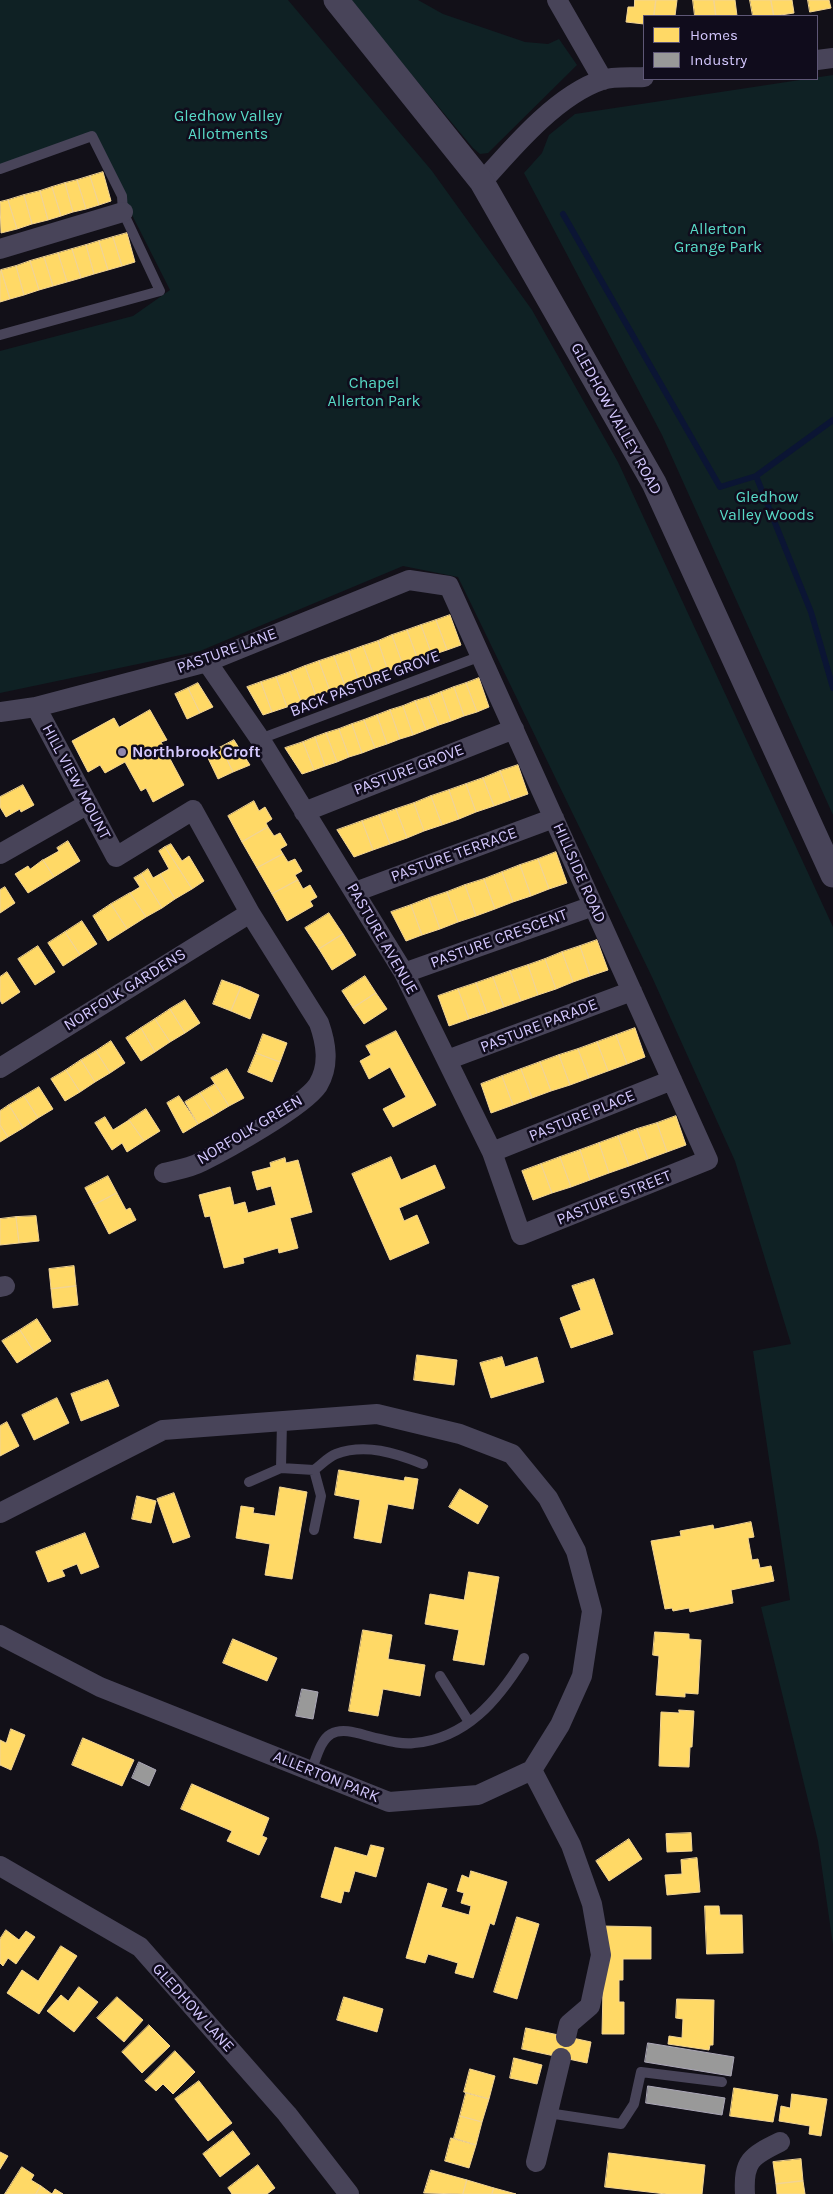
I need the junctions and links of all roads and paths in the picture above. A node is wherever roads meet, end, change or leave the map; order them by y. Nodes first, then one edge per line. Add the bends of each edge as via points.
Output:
1 (336, 0) edge
2 (557, 0) edge
3 (833, 58) edge
4 (818, 60) edge
5 (643, 78) edge
6 (603, 80) junction
7 (0, 169) edge
8 (482, 182) junction
9 (123, 212) junction
10 (0, 249) edge
11 (0, 335) edge
12 (449, 586) joint
13 (481, 656) junction
14 (207, 662) junction
15 (36, 707) junction
16 (0, 712) edge
17 (514, 730) junction
18 (260, 739) junction
19 (88, 804) junction
20 (193, 810) joint
21 (304, 812) junction
22 (554, 818) junction
23 (0, 854) edge
24 (833, 875) edge
25 (355, 892) junction
26 (593, 906) junction
27 (250, 913) junction
28 (404, 973) junction
29 (632, 991) junction
30 (447, 1060) junction
31 (0, 1068) edge
32 (672, 1080) junction
33 (492, 1152) junction
34 (708, 1160) joint
35 (164, 1173) dead end
36 (521, 1235) joint
37 (282, 1421) junction
38 (423, 1464) dead end
39 (281, 1468) junction
40 (314, 1470) junction
41 (249, 1482) dead end
42 (0, 1513) edge
43 (314, 1530) dead end
44 (0, 1635) edge
45 (524, 1658) dead end
46 (440, 1676) dead end
47 (469, 1722) junction
48 (532, 1770) junction
49 (311, 1771) junction
50 (0, 1866) edge
51 (566, 2037) dead end
52 (561, 2058) dead end
53 (722, 2082) dead end
54 (548, 2113) junction
55 (780, 2142) dead end
56 (536, 2162) dead end
57 (349, 2194) edge
58 (745, 2194) edge

1 - 8 street, GLEDHOW VALLEY ROAD
2 - 6 street
3 - 4 street
5 - 6 street
6 - 8 street via 569,98 531,130
7 - 9 lane via 92,136 122,196
8 - 24 street, GLEDHOW VALLEY ROAD via 654,483
9 - 10 street
9 - 11 lane via 160,291
12 - 13 street, HILLSIDE ROAD
12 - 14 street, PASTURE LANE via 409,580
13 - 17 street, HILLSIDE ROAD
13 - 18 lane, BACK PASTURE GROVE
14 - 15 street, PASTURE LANE
14 - 18 street, PASTURE AVENUE
15 - 16 street, PASTURE LANE
15 - 19 street, HILL VIEW MOUNT
17 - 21 street, PASTURE GROVE
17 - 22 street, HILLSIDE ROAD
18 - 21 street, PASTURE AVENUE
19 - 20 street, HILL VIEW MOUNT via 116,857
19 - 23 street
20 - 27 street, NORFOLK GREEN
21 - 25 street, PASTURE AVENUE
22 - 25 street, PASTURE TERRACE
22 - 26 street, HILLSIDE ROAD
25 - 28 street, PASTURE AVENUE
26 - 28 street, PASTURE CRESCENT
26 - 29 street, HILLSIDE ROAD
27 - 31 street, NORFOLK GARDENS
27 - 35 street, NORFOLK GREEN via 319,1023 326,1043 326,1064 318,1084 304,1101 199,1163
28 - 30 street, PASTURE AVENUE
29 - 30 street, PASTURE PARADE
29 - 32 street, HILLSIDE ROAD
30 - 33 street, PASTURE AVENUE
32 - 33 street, PASTURE PLACE
32 - 34 street, HILLSIDE ROAD
33 - 36 street, PASTURE AVENUE
34 - 36 street, PASTURE STREET
37 - 39 lane
37 - 42 street via 163,1430
37 - 48 street via 377,1414 460,1434 512,1454 548,1498 576,1551 592,1610 582,1676 560,1725
38 - 40 lane via 395,1453 364,1449 335,1454
39 - 40 lane
39 - 41 lane
40 - 43 lane via 321,1496
44 - 49 street, ALLERTON PARK via 100,1687
45 - 47 lane via 495,1700
46 - 47 lane
47 - 49 lane via 443,1738 412,1744 343,1731 330,1734 322,1744
48 - 49 street, ALLERTON PARK via 478,1795 389,1802
48 - 51 street via 571,1845 592,1904 601,1955 590,2006 569,2024
50 - 57 street, GLEDHOW LANE via 140,1947 287,2114
52 - 54 street
53 - 54 lane via 642,2072 634,2104 620,2124
54 - 56 street
55 - 58 street via 758,2152 748,2163 744,2176

